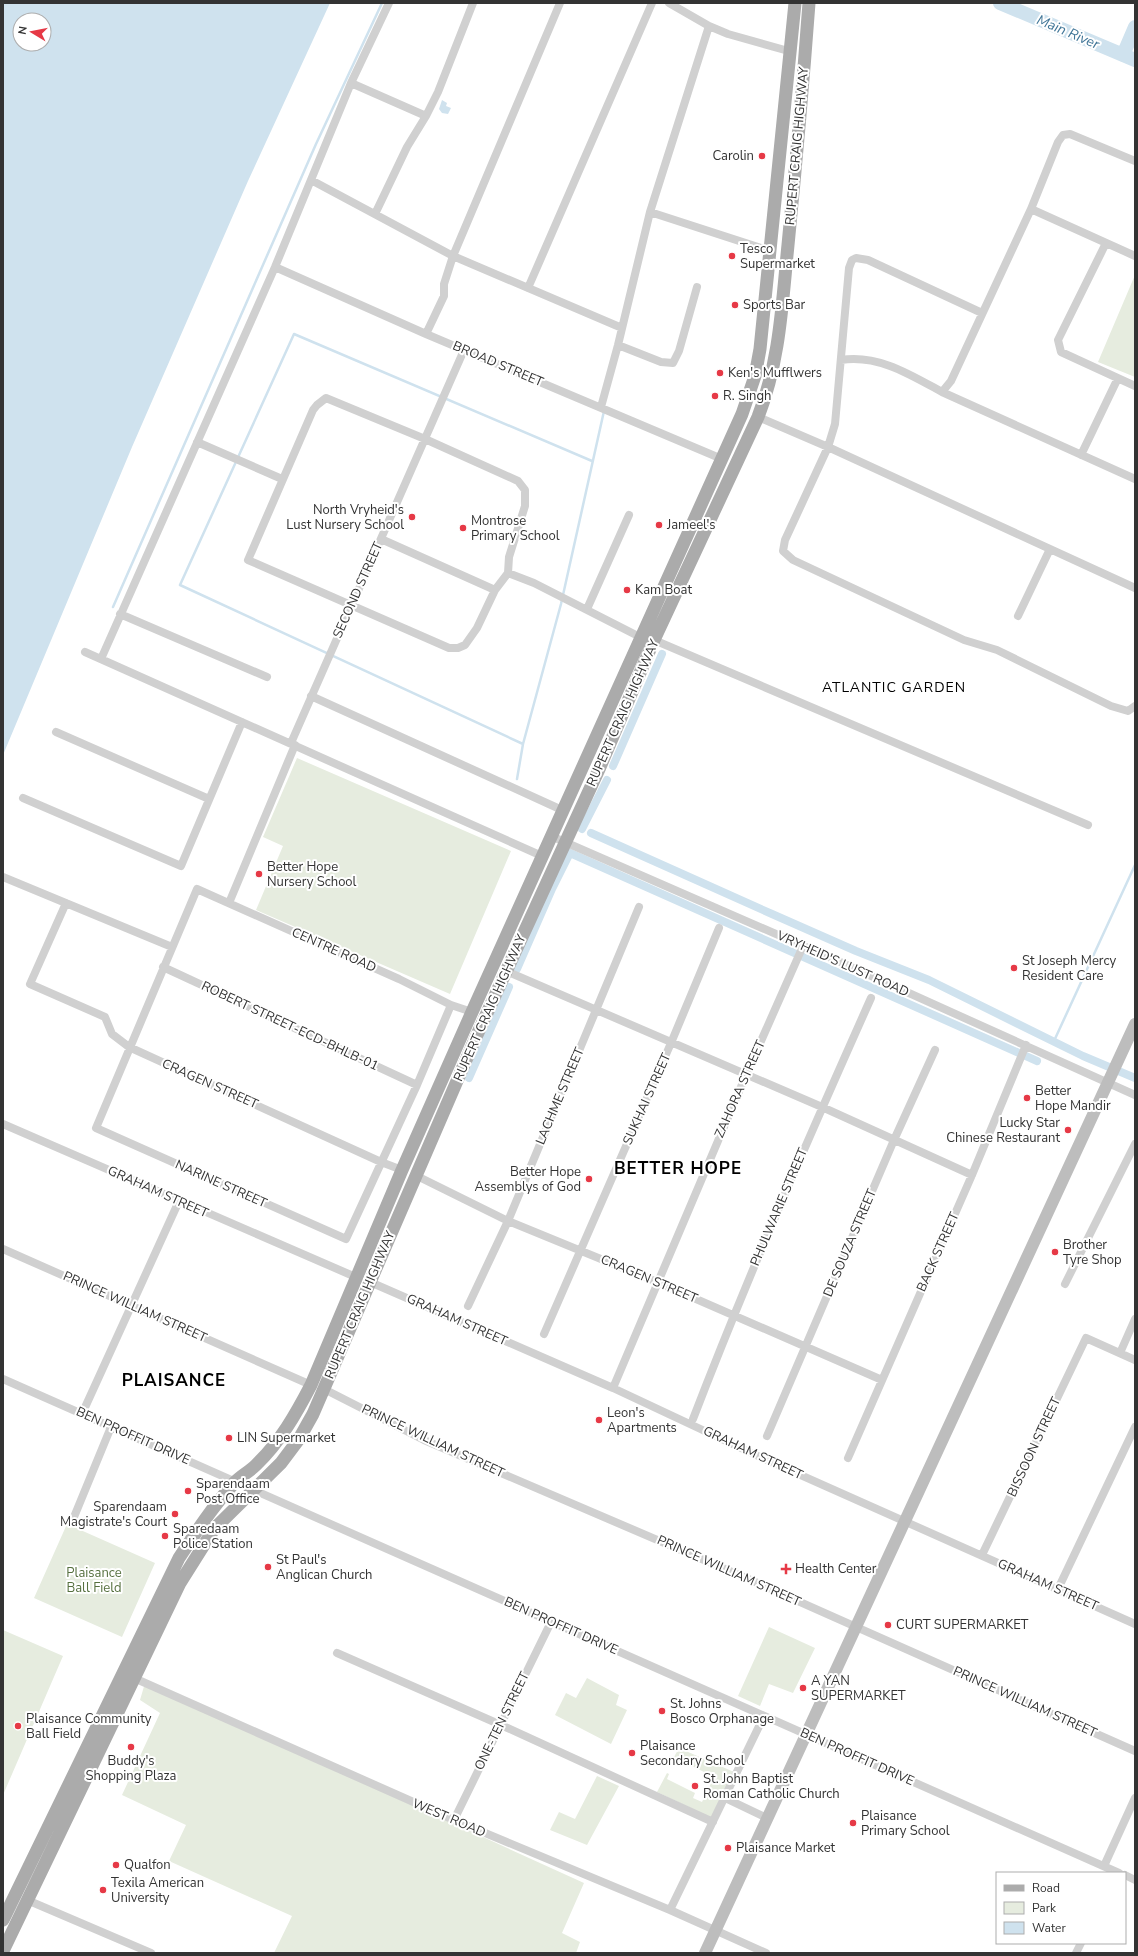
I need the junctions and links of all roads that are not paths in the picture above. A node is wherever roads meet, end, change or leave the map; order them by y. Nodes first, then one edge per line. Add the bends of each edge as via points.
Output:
1 (389, 3) edge
2 (473, 3) edge
3 (560, 3) edge
4 (652, 3) edge
5 (669, 3) edge
6 (795, 3) edge
7 (808, 3) edge
8 (709, 26) junction
9 (792, 52) junction
10 (351, 83) junction
11 (426, 116) junction
12 (1135, 161) edge
13 (311, 180) junction
14 (1031, 208) junction
15 (650, 212) junction
16 (374, 214) junction
17 (1106, 243) junction
18 (770, 251) junction
19 (453, 256) junction
20 (1135, 256) edge
21 (275, 267) junction
22 (697, 287) dead end
23 (528, 288) junction
24 (982, 312) junction
25 (622, 328) junction
26 (426, 334) junction
27 (618, 345) junction
28 (464, 350) junction
29 (841, 360) junction
30 (1118, 378) junction
31 (1135, 386) edge
32 (942, 392) junction
33 (601, 407) junction
34 (758, 417) junction
35 (425, 439) junction
36 (197, 442) junction
37 (828, 447) junction
38 (1081, 455) junction
39 (722, 460) junction
40 (282, 479) junction
41 (1135, 479) edge
42 (629, 515) dead end
43 (381, 539) junction
44 (1050, 549) junction
45 (508, 573) junction
46 (1135, 588) edge
47 (495, 590) junction
48 (351, 606) junction
49 (587, 609) junction
50 (120, 614) junction
51 (1018, 616) dead end
52 (640, 637) junction
53 (654, 640) junction
54 (85, 652) dead end
55 (101, 659) junction
56 (267, 677) dead end
57 (311, 696) junction
58 (1135, 706) edge
59 (242, 722) junction
60 (56, 732) dead end
61 (293, 744) junction
62 (23, 798) dead end
63 (209, 799) junction
64 (562, 810) junction
65 (1088, 825) dead end
66 (550, 836) junction
67 (566, 842) junction
68 (542, 856) junction
69 (3, 877) edge
70 (66, 903) junction
71 (229, 903) junction
72 (639, 907) dead end
73 (719, 928) dead end
74 (172, 948) junction
75 (803, 948) junction
76 (163, 967) junction
77 (506, 971) junction
78 (872, 998) dead end
79 (451, 1005) junction
80 (595, 1011) junction
81 (472, 1012) junction
82 (1135, 1024) edge
83 (671, 1044) junction
84 (129, 1047) junction
85 (1025, 1047) junction
86 (935, 1050) dead end
87 (1112, 1074) junction
88 (746, 1075) junction
89 (417, 1085) junction
90 (1135, 1095) edge
91 (822, 1107) junction
92 (3, 1124) edge
93 (894, 1140) junction
94 (1135, 1144) edge
95 (381, 1162) junction
96 (402, 1170) junction
97 (972, 1175) junction
98 (417, 1176) junction
99 (179, 1201) junction
100 (508, 1221) junction
101 (3, 1249) edge
102 (581, 1250) junction
103 (364, 1280) junction
104 (658, 1282) junction
105 (1065, 1284) dead end
106 (131, 1306) junction
107 (468, 1306) dead end
108 (732, 1316) junction
109 (1135, 1319) edge
110 (544, 1334) dead end
111 (805, 1348) junction
112 (1120, 1353) junction
113 (1135, 1360) edge
114 (3, 1379) edge
115 (882, 1380) junction
116 (311, 1386) junction
117 (613, 1388) junction
118 (324, 1389) junction
119 (82, 1414) junction
120 (693, 1419) dead end
121 (111, 1427) junction
122 (1135, 1427) edge
123 (768, 1436) dead end
124 (848, 1458) dead end
125 (236, 1481) junction
126 (254, 1490) junction
127 (74, 1517) dead end
128 (905, 1521) junction
129 (982, 1555) junction
130 (1058, 1589) junction
131 (551, 1622) junction
132 (1135, 1624) edge
133 (856, 1627) junction
134 (338, 1653) dead end
135 (134, 1678) junction
136 (764, 1716) junction
137 (501, 1724) junction
138 (805, 1734) junction
139 (1135, 1751) edge
140 (724, 1798) junction
141 (1135, 1798) edge
142 (767, 1818) junction
143 (454, 1820) junction
144 (712, 1822) junction
145 (1104, 1866) junction
146 (1117, 1872) edge
147 (27, 1900) junction
148 (670, 1910) junction
149 (3, 1920) edge
150 (715, 1931) junction
151 (1080, 1944) edge
152 (3, 1951) edge
153 (151, 1953) edge
154 (705, 1953) edge
155 (766, 1953) edge
156 (1076, 1953) edge

1 - 10 street
2 - 11 street
3 - 19 street
4 - 23 street
5 - 8 street
6 - 9 main road, RUPERT CRAIG HIGHWAY
7 - 34 main road, RUPERT CRAIG HIGHWAY via 801,110 778,349
8 - 9 street
8 - 15 street
9 - 18 main road, RUPERT CRAIG HIGHWAY
10 - 11 street
10 - 13 street
11 - 16 street via 407,147
12 - 14 street via 1070,134 1063,135
13 - 16 street
13 - 21 street
14 - 17 street
14 - 24 street
15 - 18 street
15 - 25 street
16 - 19 street
17 - 20 street
17 - 30 street via 1058,340 1060,352
18 - 39 main road, RUPERT CRAIG HIGHWAY via 755,376
19 - 23 street
19 - 26 street via 444,284 444,296
21 - 26 street, BROAD STREET
21 - 36 street
22 - 27 street via 679,351 673,363 661,362
23 - 25 street
24 - 29 street via 868,260 856,258 852,260 849,268
24 - 32 street via 951,381
25 - 27 street
26 - 28 street, BROAD STREET
27 - 33 street
28 - 33 street, BROAD STREET
28 - 35 street, SECOND STREET
29 - 32 street via 865,359 880,363 913,375
29 - 37 street via 835,424
30 - 31 street
30 - 38 street
32 - 38 street
33 - 39 street, BROAD STREET
34 - 37 street
34 - 53 main road, RUPERT CRAIG HIGHWAY
35 - 40 street via 326,398 313,410
35 - 43 street, SECOND STREET
35 - 45 street via 522,484 525,490 525,506 509,557
36 - 40 street
36 - 50 street
37 - 44 street
37 - 58 street via 782,551 793,560 964,640 997,650 1111,706 1128,711
38 - 41 street
39 - 52 main road, RUPERT CRAIG HIGHWAY
40 - 48 street via 248,560
42 - 49 street
43 - 47 street
43 - 48 street, SECOND STREET
44 - 46 street
44 - 51 street
45 - 47 street
45 - 49 street
47 - 48 street via 477,628 465,645 458,648 449,648
48 - 57 street, SECOND STREET
49 - 52 street
50 - 55 street
50 - 56 street
52 - 64 main road, RUPERT CRAIG HIGHWAY
53 - 65 street
53 - 67 main road, RUPERT CRAIG HIGHWAY
54 - 55 street
55 - 59 street
57 - 61 street, SECOND STREET
57 - 64 street
59 - 61 street
59 - 63 street
60 - 63 street
61 - 68 street
61 - 71 street, SECOND STREET
62 - 63 street via 181,866
64 - 66 main road, RUPERT CRAIG HIGHWAY
66 - 67 street, VRYHEID'S LUST ROAD
66 - 68 main road, RUPERT CRAIG HIGHWAY
67 - 75 street, VRYHEID'S LUST ROAD
67 - 77 main road, RUPERT CRAIG HIGHWAY
68 - 81 main road, RUPERT CRAIG HIGHWAY
69 - 70 street
70 - 74 street
70 - 84 street, CRAGEN STREET via 30,984 105,1017 112,1034
71 - 74 street, CENTRE ROAD via 197,889
71 - 79 street, CENTRE ROAD
72 - 80 street, LACHME STREET
73 - 83 street, SUKHAI STREET
74 - 76 street
75 - 85 street, VRYHEID'S LUST ROAD
75 - 88 street, ZAHORA STREET
76 - 84 street
76 - 89 street, ROBERT STREET-ECD-BHLB-01
77 - 80 street
77 - 98 main road, RUPERT CRAIG HIGHWAY
78 - 91 street, PHULWARIE STREET
79 - 81 street, CENTRE ROAD
79 - 89 street
80 - 83 street
80 - 100 street, LACHME STREET
81 - 96 main road, RUPERT CRAIG HIGHWAY
82 - 87 main road
83 - 88 street
83 - 102 street, SUKHAI STREET
84 - 95 street, CRAGEN STREET
84 - 95 street, NARINE STREET via 96,1128 346,1239
85 - 87 street, VRYHEID'S LUST ROAD
85 - 97 street, BACK STREET
86 - 93 street, DE SOUZA STREET
87 - 90 street, VRYHEID'S LUST ROAD
87 - 128 main road
88 - 91 street
88 - 104 street, ZAHORA STREET
89 - 95 street
91 - 93 street
91 - 108 street, PHULWARIE STREET
92 - 99 street, GRAHAM STREET
93 - 97 street
93 - 111 street, DE SOUZA STREET
94 - 105 street
95 - 96 street, CRAGEN STREET
96 - 103 main road, RUPERT CRAIG HIGHWAY
97 - 115 street, BACK STREET
98 - 100 street, CRAGEN STREET
98 - 103 main road, RUPERT CRAIG HIGHWAY
99 - 103 street, GRAHAM STREET
99 - 106 street
100 - 102 street, CRAGEN STREET
100 - 107 street, LACHME STREET
101 - 106 street, PRINCE WILLIAM STREET
102 - 104 street, CRAGEN STREET
102 - 110 street, SUKHAI STREET
103 - 116 main road, RUPERT CRAIG HIGHWAY
103 - 117 street, GRAHAM STREET
103 - 118 main road, RUPERT CRAIG HIGHWAY
104 - 108 street, CRAGEN STREET
104 - 117 street, ZAHORA STREET
106 - 116 street, PRINCE WILLIAM STREET
106 - 119 street
108 - 111 street, CRAGEN STREET
108 - 120 street, PHULWARIE STREET
109 - 112 street
111 - 115 street, CRAGEN STREET
111 - 123 street, DE SOUZA STREET
112 - 113 street
112 - 129 street, BISSOON STREET via 1086,1338
114 - 119 street, BEN PROFFIT DRIVE
115 - 124 street, BACK STREET
116 - 125 main road, RUPERT CRAIG HIGHWAY via 282,1435 256,1465
117 - 128 street, GRAHAM STREET
118 - 126 main road, RUPERT CRAIG HIGHWAY via 299,1439 281,1463
118 - 133 street, PRINCE WILLIAM STREET via 424,1440
119 - 121 street, BEN PROFFIT DRIVE
121 - 125 street, BEN PROFFIT DRIVE
121 - 127 street
122 - 130 street
125 - 126 street, BEN PROFFIT DRIVE
125 - 149 main road, RUPERT CRAIG HIGHWAY via 200,1526 179,1558
126 - 131 street, BEN PROFFIT DRIVE
126 - 135 main road, RUPERT CRAIG HIGHWAY via 214,1529 196,1556 180,1582
128 - 129 street, GRAHAM STREET
128 - 133 main road
129 - 130 street, GRAHAM STREET
130 - 132 street, GRAHAM STREET
131 - 136 street, BEN PROFFIT DRIVE
131 - 137 street, ONE-TEN STREET
133 - 138 main road
133 - 139 street, PRINCE WILLIAM STREET
134 - 137 street
135 - 143 street, WEST ROAD
135 - 147 main road, RUPERT CRAIG HIGHWAY
136 - 138 street, BEN PROFFIT DRIVE
136 - 140 street
137 - 143 street, ONE-TEN STREET
137 - 144 street
138 - 142 main road
138 - 145 street, BEN PROFFIT DRIVE
140 - 142 street
140 - 144 street
141 - 145 street
142 - 150 main road
143 - 148 street, WEST ROAD
144 - 148 street
145 - 146 street, BEN PROFFIT DRIVE
147 - 152 main road, RUPERT CRAIG HIGHWAY
147 - 153 street
148 - 150 street, WEST ROAD
150 - 154 main road
150 - 155 street, WEST ROAD
151 - 156 street

